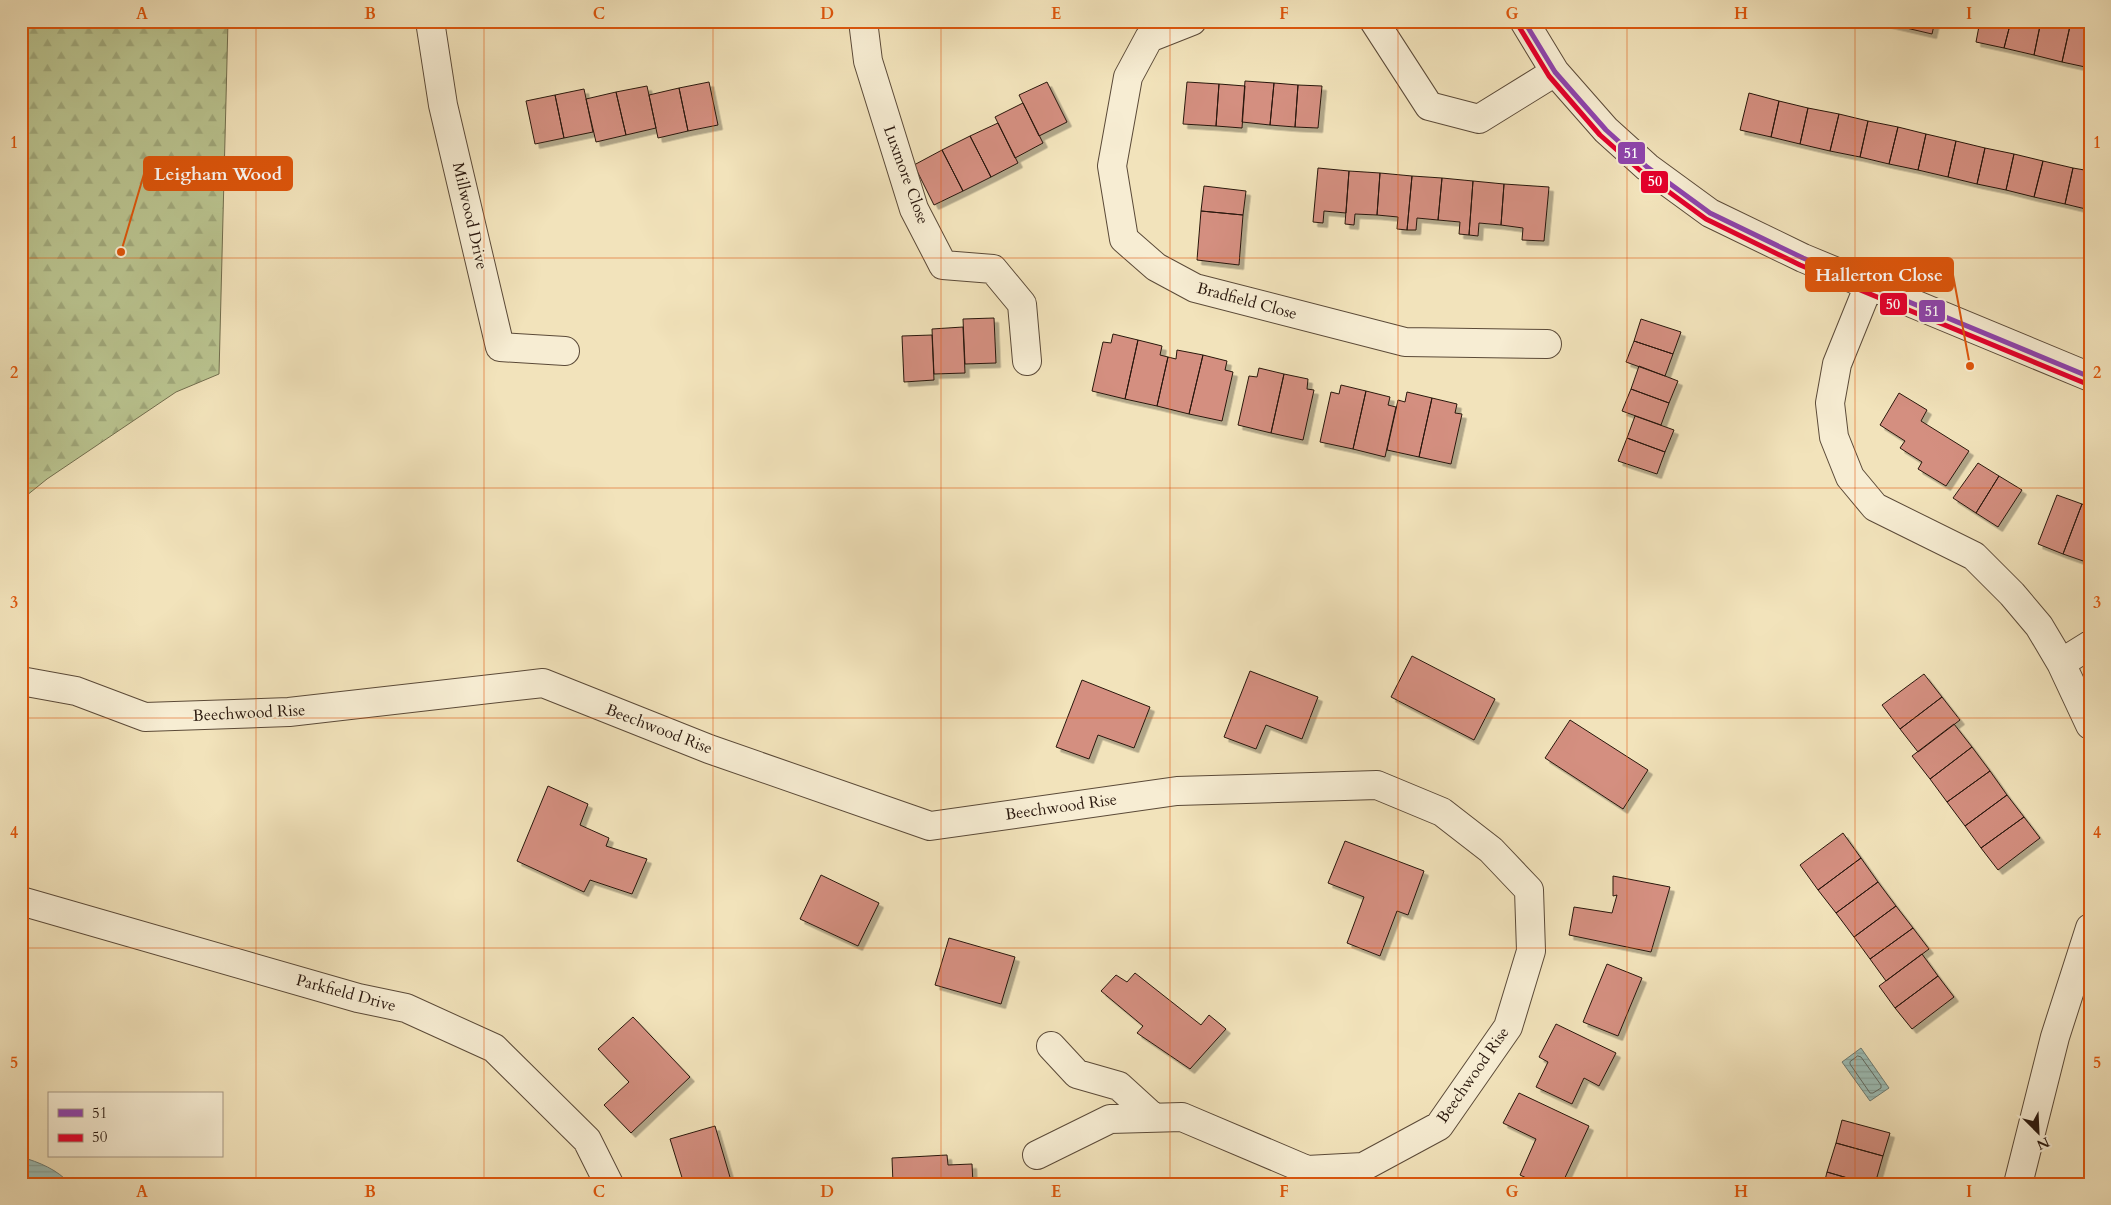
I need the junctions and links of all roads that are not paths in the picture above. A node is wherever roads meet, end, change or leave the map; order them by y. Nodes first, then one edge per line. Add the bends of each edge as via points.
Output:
1 (430, 21) edge
2 (863, 21) edge
3 (1192, 21) edge
4 (1374, 21) edge
5 (1524, 21) edge
6 (1555, 72) junction
7 (1869, 285) junction
8 (1547, 344) dead end
9 (565, 350) dead end
10 (1027, 361) dead end
11 (2090, 377) edge
12 (2090, 645) edge
13 (2061, 663) junction
14 (21, 681) edge
15 (2090, 725) edge
16 (21, 901) edge
17 (2090, 928) edge
18 (1051, 1046) dead end
19 (1153, 1117) junction
20 (1037, 1154) dead end
21 (609, 1184) edge
22 (2018, 1184) edge

1 - 9 street, Millwood Drive via 443,106 500,347
2 - 10 street, Luxmore Close via 868,61 914,208 943,265 993,269 1022,304
3 - 8 street, Bradfield Close via 1149,38 1128,77 1112,166 1124,239 1156,268 1196,288 1405,342
4 - 6 street via 1429,106 1479,119
5 - 6 street
6 - 7 street via 1606,130 1647,167 1710,213 1803,258
7 - 11 street
7 - 13 street via 1837,364 1830,403 1834,437 1850,477 1875,508 1974,556 2039,626
12 - 13 street
13 - 15 street
14 - 19 street, Beechwood Rise via 76,692 145,717 289,712 542,683 709,749 930,826 1177,791 1377,785 1442,812 1491,850 1528,890 1531,951 1508,1027 1439,1126 1362,1168 1307,1170 1182,1117
16 - 21 street, Parkfield Drive via 358,998 406,1008 494,1048 588,1140
17 - 22 street via 2056,1037
18 - 19 street via 1077,1074 1119,1086
19 - 20 street, Beechwood Rise via 1110,1119

